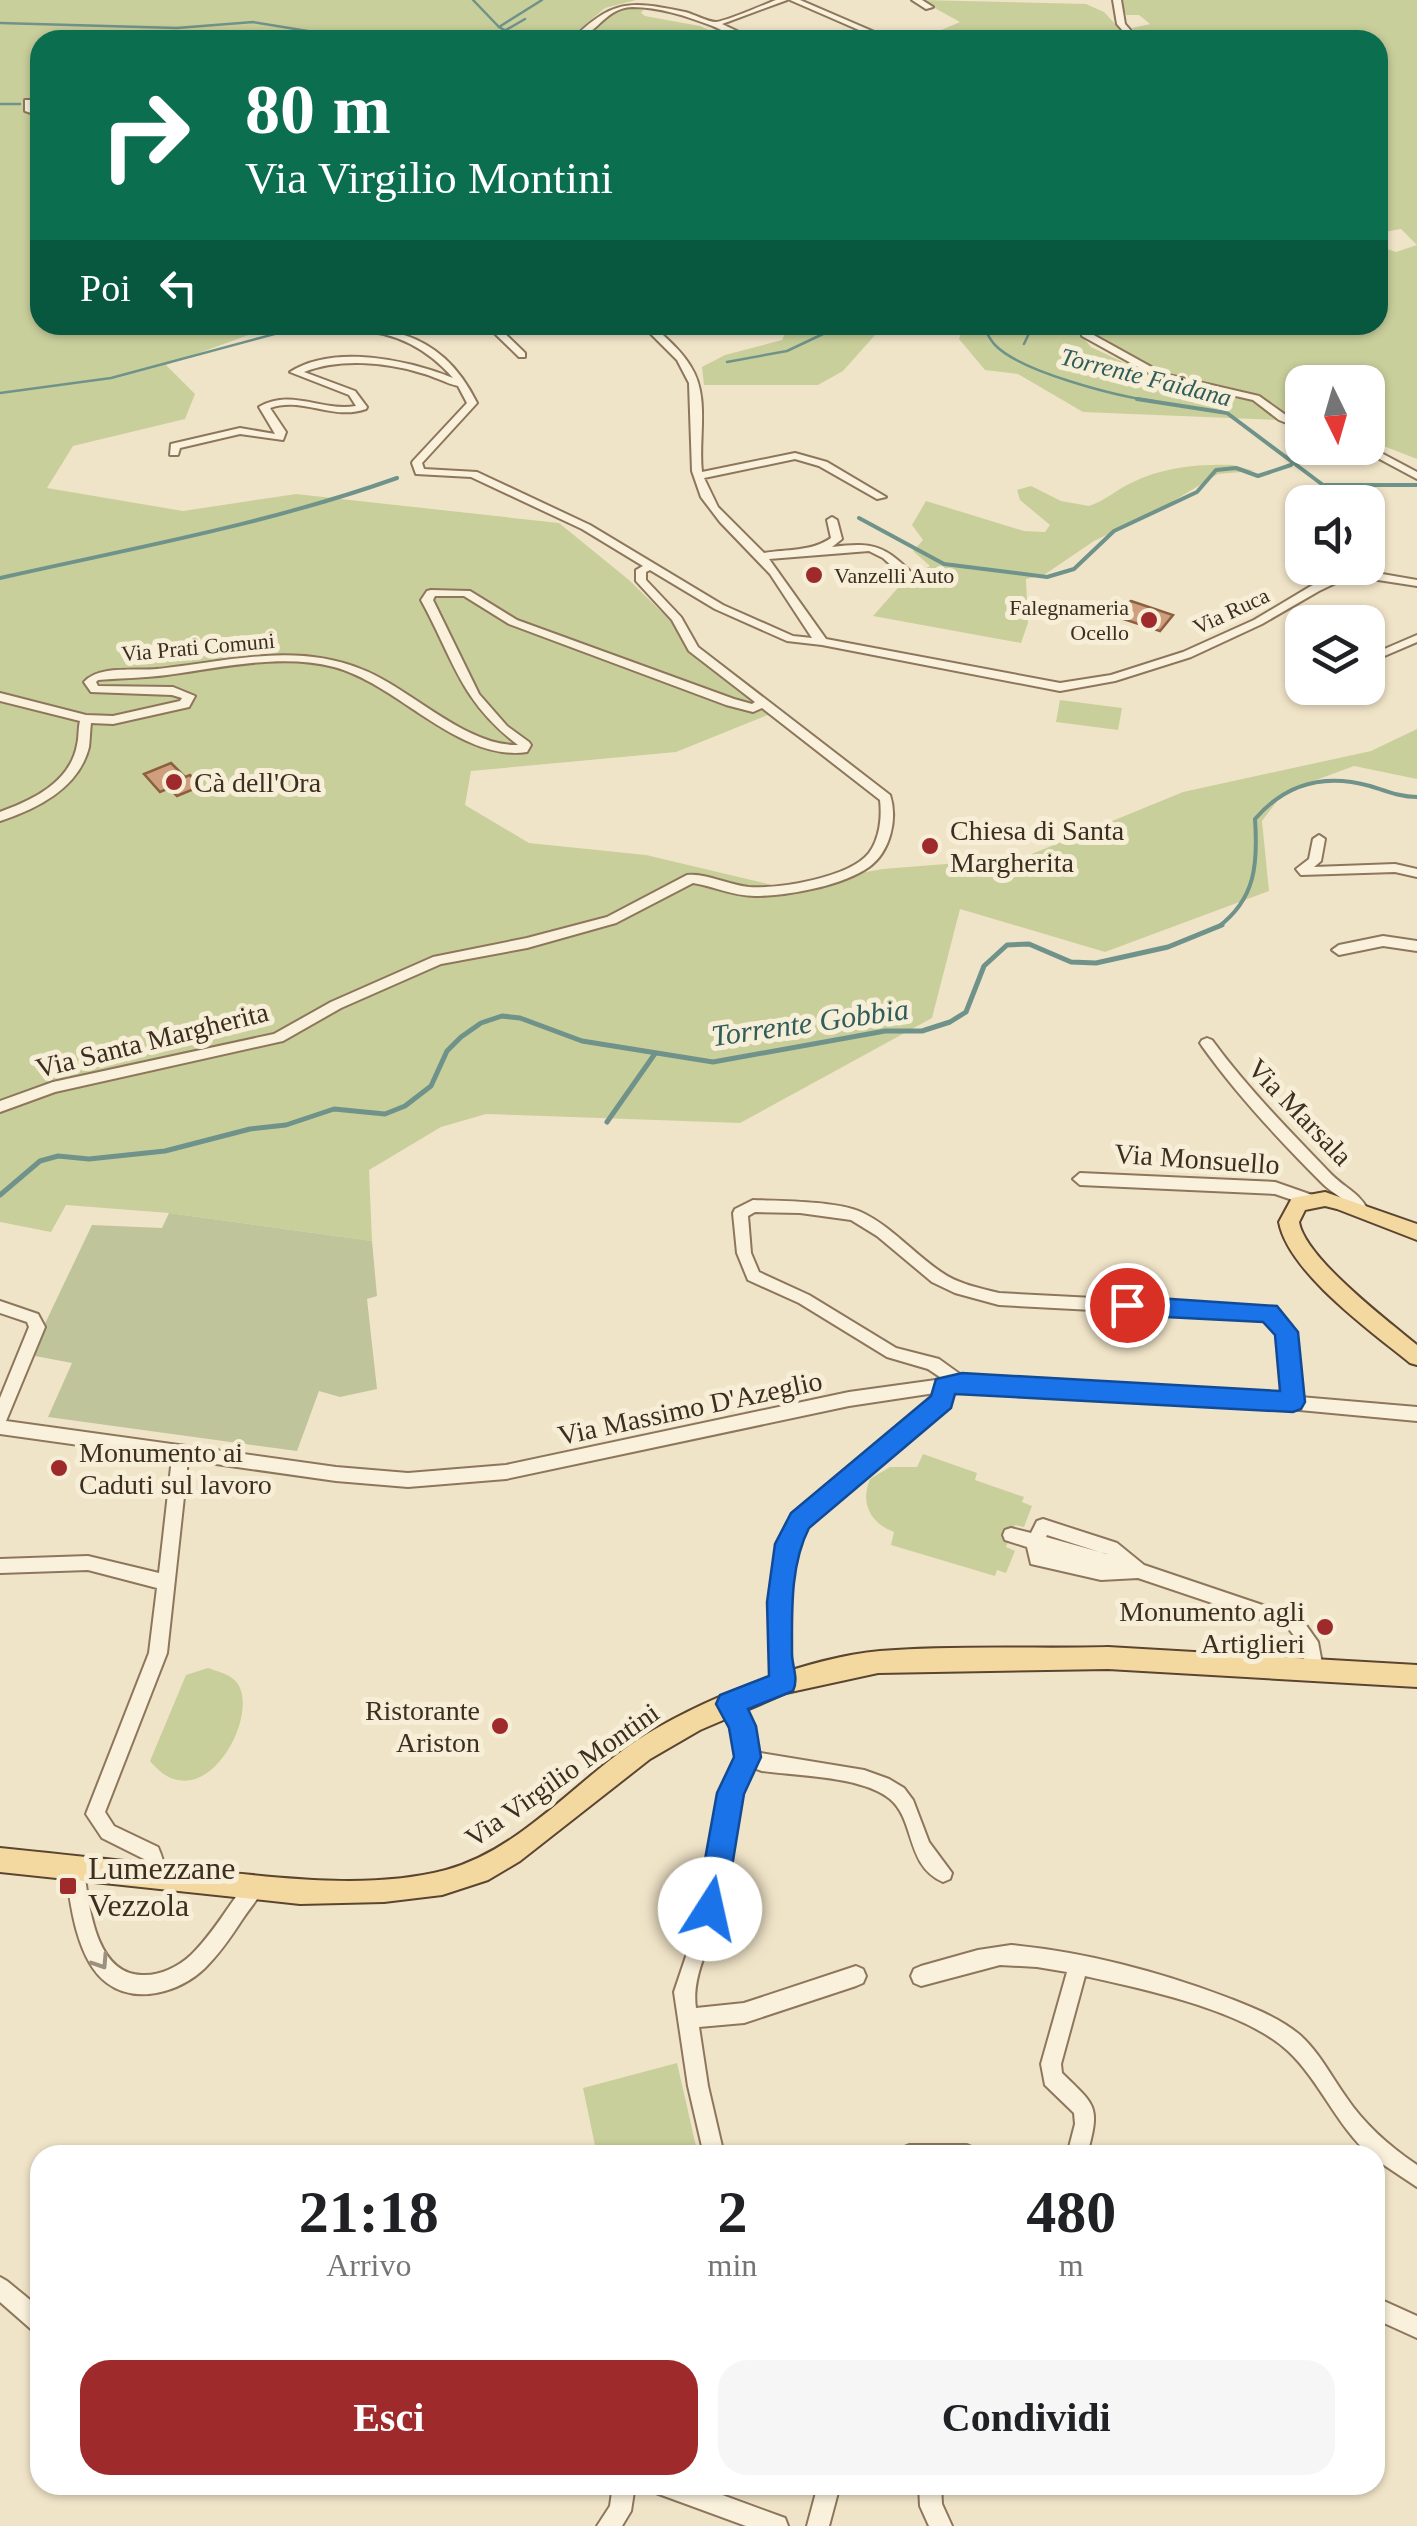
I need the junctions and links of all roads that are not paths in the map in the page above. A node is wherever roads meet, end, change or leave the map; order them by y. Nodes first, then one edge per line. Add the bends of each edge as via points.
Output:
1 (783, 0) edge
2 (794, 0) edge
3 (916, 0) edge
4 (1117, 0) edge
5 (928, 7) dead end
6 (716, 24) junction
7 (586, 30) edge
8 (730, 30) edge
9 (865, 30) edge
10 (1126, 30) edge
11 (28, 102) dead end
12 (30, 110) edge
13 (401, 335) edge
14 (501, 335) edge
15 (657, 335) edge
16 (1087, 335) edge
17 (522, 355) dead end
18 (460, 383) junction
19 (1285, 419) edge
20 (174, 453) dead end
21 (1385, 459) edge
22 (698, 476) junction
23 (1417, 476) edge
24 (881, 498) dead end
25 (832, 520) dead end
26 (819, 552) junction
27 (762, 558) junction
28 (649, 568) junction
29 (910, 578) dead end
30 (1417, 583) edge
31 (1417, 638) edge
32 (822, 642) junction
33 (1385, 652) edge
34 (0, 697) edge
35 (763, 703) junction
36 (84, 725) junction
37 (0, 818) edge
38 (1319, 839) dead end
39 (1417, 873) edge
40 (1417, 946) edge
41 (1339, 950) dead end
42 (1207, 1044) dead end
43 (0, 1107) edge
44 (1080, 1179) dead end
45 (1310, 1200) junction
46 (1361, 1210) junction
47 (1417, 1232) edge
48 (0, 1307) edge
49 (1417, 1357) edge
50 (953, 1384) junction
51 (1293, 1402) junction
52 (1417, 1411) edge
53 (0, 1416) edge
54 (0, 1427) edge
55 (181, 1451) junction
56 (1011, 1534) dead end
57 (1035, 1542) junction
58 (0, 1566) edge
59 (1138, 1571) junction
60 (165, 1582) junction
61 (1314, 1669) junction
62 (1417, 1676) edge
63 (784, 1683) junction
64 (730, 1704) junction
65 (747, 1757) junction
66 (0, 1860) edge
67 (75, 1870) junction
68 (943, 1872) dead end
69 (153, 1877) junction
70 (254, 1888) junction
71 (1079, 1964) junction
72 (856, 1976) dead end
73 (921, 1976) dead end
74 (688, 2018) junction
75 (712, 2145) edge
76 (1080, 2145) edge
77 (1372, 2145) edge
78 (1385, 2155) edge
79 (1417, 2177) edge
80 (0, 2288) edge
81 (1385, 2311) edge
82 (30, 2314) edge
83 (1413, 2319) edge
84 (622, 2495) edge
85 (692, 2495) edge
86 (826, 2495) edge
87 (930, 2495) edge
88 (608, 2526) edge
89 (777, 2526) edge
90 (818, 2526) edge
91 (941, 2526) edge

1 - 6 street
2 - 9 street
3 - 5 street
4 - 10 street
6 - 7 street via 662,3 638,2 612,9
6 - 8 street
11 - 12 street
13 - 18 street via 423,346
14 - 17 street
15 - 22 street via 694,384
16 - 19 street via 1139,366 1256,398
18 - 20 street via 412,368 352,361 298,369 299,375 352,393 362,407 350,412 273,402 264,407 279,438 218,434 176,446
18 - 28 street via 472,403 418,463 420,472 473,474 586,527
21 - 23 street
22 - 24 street via 795,456 823,464
22 - 27 street via 709,504
25 - 26 street via 837,540
26 - 27 street
26 - 29 street via 881,548
27 - 32 street
28 - 32 street, Via Ruca via 755,624 791,639
28 - 35 street, Via Santa Margherita via 641,570 640,581 677,619 694,650
30 - 32 street, Via Ruca via 1342,576 1235,634 1085,685 1060,687
31 - 33 street
34 - 36 street, Via Prati Comuni
35 - 36 street, Via Prati Comuni via 752,708 730,702 513,622 466,593 447,592 427,600 462,680 523,750 448,726 358,670 304,658 94,677 95,689 173,691 189,700
35 - 43 street, Via Santa Margherita via 886,798 882,838 867,862 779,889 746,892 691,878 611,920 438,960 278,1038 53,1087
36 - 37 street via 75,768 57,787
38 - 39 street via 1305,872
40 - 41 street via 1383,941
42 - 46 street, Via Marsala via 1235,1084
44 - 45 street, Via Monsuello via 1275,1188
45 - 46 main road, Via Monsuello
45 - 49 main road, Via Monsuello via 1299,1202 1289,1216 1299,1246
46 - 47 main road, Via Monsuello
48 - 53 street via 34,1318 36,1327
50 - 51 street, Via Massimo D'Azeglio
50 - 51 street via 933,1364 892,1352 753,1276 740,1213 752,1206 854,1215 937,1278 999,1299 1268,1312 1286,1332
50 - 55 street, Via Massimo D'Azeglio via 450,1478 376,1479
50 - 63 street via 942,1401 800,1520 788,1544 780,1602
51 - 52 street, Via Massimo D'Azeglio
54 - 55 street, Via Massimo D'Azeglio
55 - 60 street
56 - 57 street
57 - 59 street via 1037,1559 1100,1573
57 - 59 street via 1043,1526 1111,1548
58 - 60 street via 88,1563
59 - 61 street via 1294,1624 1310,1642
60 - 69 street via 158,1653 95,1814 108,1832 151,1853
61 - 62 main road, Via Virgilio Montini
61 - 63 main road, Via Virgilio Montini via 1108,1658 878,1662
63 - 64 main road, Via Virgilio Montini
64 - 65 street
64 - 70 main road, Via Virgilio Montini via 642,1751 478,1871 384,1890
65 - 68 street via 872,1779 898,1790 916,1840
65 - 74 street via 731,1793 710,1909 684,1992
66 - 67 main road, Via Virgilio Montini
67 - 69 main road, Via Virgilio Montini
67 -> 70 street via 93,1952 106,1974 137,1987 180,1976
69 - 70 main road, Via Virgilio Montini
71 - 73 street via 1008,1955
71 - 76 street via 1051,2064 1052,2078 1084,2108
71 - 77 street via 1164,1986 1262,2022 1293,2041
72 - 74 street via 744,2014
74 - 75 street
78 - 79 street
80 - 82 street
81 - 83 street
84 - 88 street
85 - 89 street
86 - 90 street
87 - 91 street

